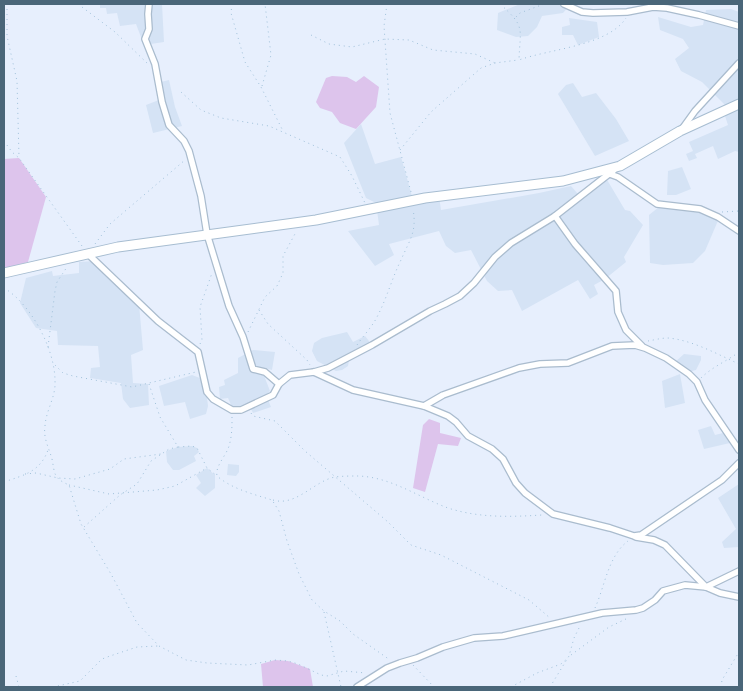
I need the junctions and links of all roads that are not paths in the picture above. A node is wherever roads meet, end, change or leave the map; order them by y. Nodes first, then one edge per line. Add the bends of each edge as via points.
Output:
1 (149, 4) edge
2 (569, 5) edge
3 (739, 26) edge
4 (739, 63) edge
5 (739, 104) edge
6 (680, 131) junction
7 (620, 166) junction
8 (596, 172) junction
9 (609, 173) junction
10 (555, 216) junction
11 (739, 231) edge
12 (207, 234) junction
13 (88, 254) junction
14 (4, 273) edge
15 (645, 348) junction
16 (314, 372) junction
17 (279, 384) junction
18 (424, 406) junction
19 (739, 450) edge
20 (739, 466) edge
21 (634, 536) junction
22 (739, 571) edge
23 (706, 587) junction
24 (739, 597) edge
25 (358, 687) edge

1 - 12 street via 150,29 145,39 155,64 169,125 184,141 190,156
2 - 3 street via 582,12 627,12 660,7
4 - 6 street
5 - 6 street
6 - 7 street
7 - 8 street
7 - 9 street
8 - 9 street
8 - 12 street via 563,181 412,200 301,222
9 - 10 street
9 - 11 street via 657,204 700,209
10 - 15 street via 616,291 618,312 626,330
10 - 16 street via 511,243 460,296 328,368
12 - 13 street
12 - 17 street via 253,369 265,372
13 - 14 street
13 - 17 street via 158,321 198,352 207,392 212,399 232,410 247,408 273,395
15 - 18 street via 624,344 568,363 520,368 443,395
15 - 19 street via 666,358 697,382 705,400
16 - 17 street via 290,375
16 - 18 street via 353,390
18 - 21 street via 448,416 468,436 492,449 503,459 525,493 553,514
20 - 21 street via 641,535
21 - 23 street via 665,545
22 - 23 street
23 - 24 street
23 - 25 street via 691,584 671,588 636,610 591,615 503,636 474,638 400,662

